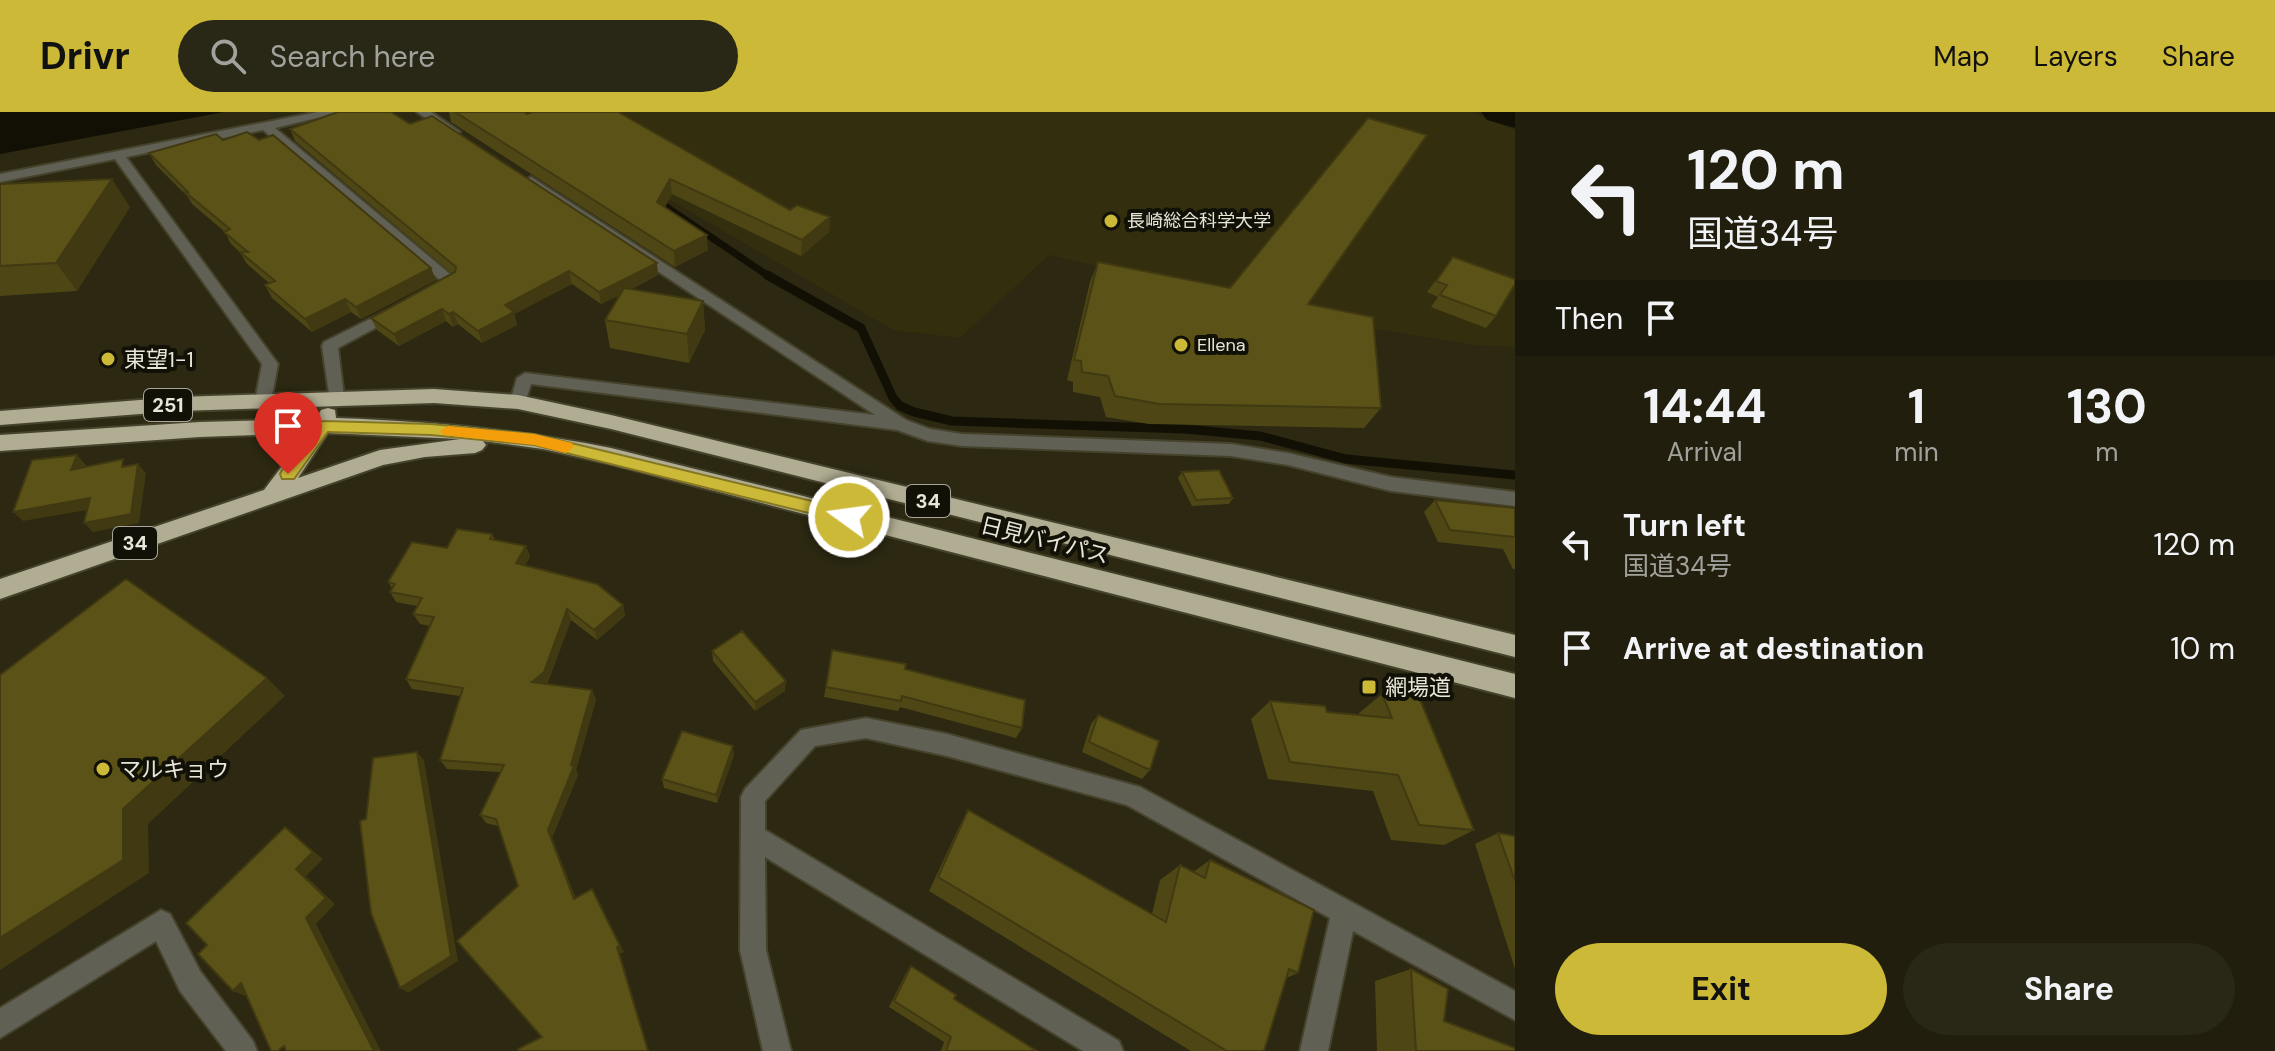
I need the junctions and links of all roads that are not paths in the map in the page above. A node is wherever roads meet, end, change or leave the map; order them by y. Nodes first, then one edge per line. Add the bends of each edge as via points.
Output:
1 (336, 112) edge
2 (423, 112) edge
3 (266, 126) junction
4 (468, 141) edge
5 (118, 155) junction
6 (519, 173) edge
7 (0, 178) edge
8 (336, 397) junction
9 (263, 401) junction
10 (518, 402) junction
11 (0, 418) edge
12 (900, 424) junction
13 (324, 426) junction
14 (534, 440) junction
15 (0, 443) edge
16 (269, 497) junction
17 (1515, 499) edge
18 (0, 589) edge
19 (1515, 646) edge
20 (1515, 686) edge
21 (753, 836) junction
22 (1344, 913) junction
23 (1515, 1006) edge
24 (0, 1024) edge
25 (243, 1051) edge
26 (777, 1051) edge
27 (1109, 1051) edge
28 (1314, 1051) edge

1 - 3 street
2 - 4 street
3 - 5 street
3 - 8 street via 451,282 330,346
5 - 7 street
5 - 9 street via 270,364
6 - 12 street
8 - 9 highway, 251
8 - 10 highway, 日見バイパス / 34
8 - 13 highway
9 - 11 highway, 251
10 - 12 street via 525,378
10 - 19 highway, 日見バイパス / 34
12 - 17 street via 962,440 1231,450 1391,484
13 - 14 highway, 日見バイパス / 34 via 431,429
13 - 15 highway, 251 via 168,430
13 - 16 highway
14 - 16 highway, 34 via 380,458
14 - 20 highway, 日見バイパス / 34
16 - 18 highway, 34
21 - 22 street via 753,797 809,737 866,728 1132,795
21 - 26 street via 753,950
21 - 27 street
22 - 23 street
22 - 28 street
24 - 25 street via 161,923 190,981

